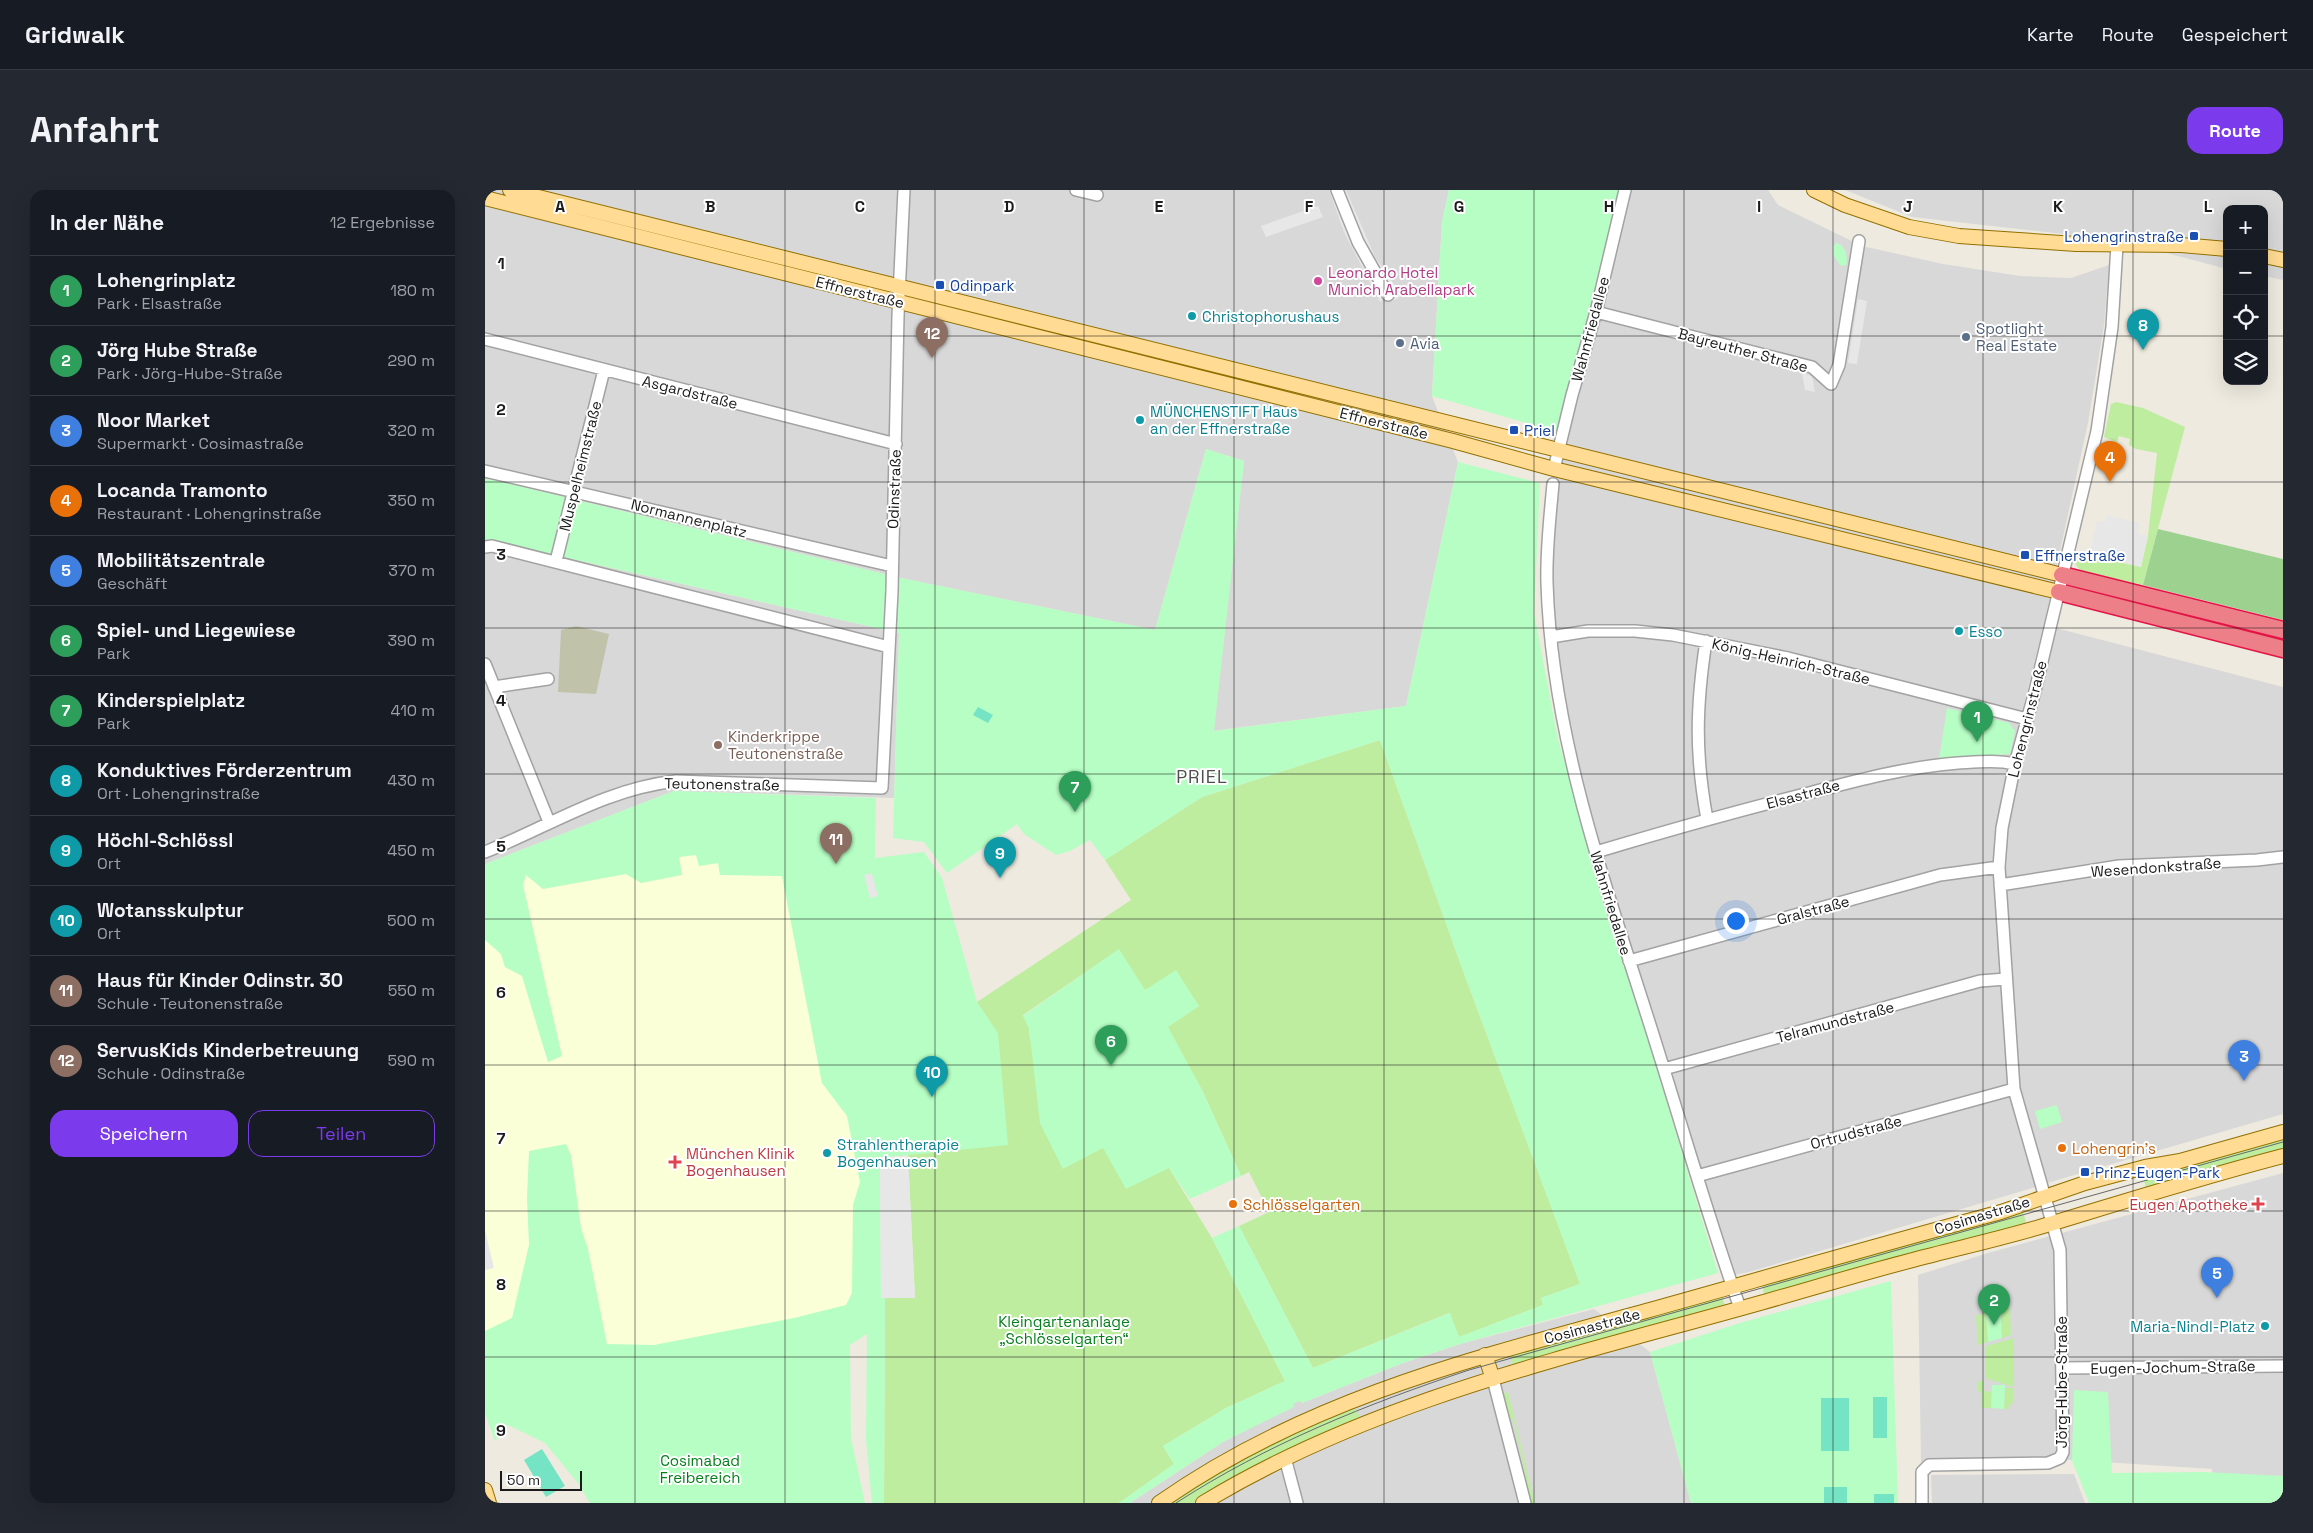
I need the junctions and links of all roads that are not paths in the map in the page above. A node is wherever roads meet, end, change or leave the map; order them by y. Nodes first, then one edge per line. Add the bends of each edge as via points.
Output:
1 (510, 190) edge
2 (904, 190) edge
3 (1076, 190) edge
4 (1337, 190) edge
5 (1625, 190) edge
6 (1814, 190) edge
7 (1097, 195) dead end
8 (485, 198) edge
9 (1859, 241) dead end
10 (2117, 245) junction
11 (2223, 249) edge
12 (2268, 257) edge
13 (2283, 260) edge
14 (900, 287) junction
15 (1388, 295) dead end
16 (899, 302) junction
17 (1596, 312) junction
18 (485, 339) edge
19 (605, 370) junction
20 (896, 444) junction
21 (1558, 450) junction
22 (1554, 469) junction
23 (485, 471) edge
24 (1553, 484) dead end
25 (575, 490) junction
26 (485, 547) edge
27 (556, 562) junction
28 (892, 566) junction
29 (2062, 575) junction
30 (2059, 592) junction
31 (2283, 630) edge
32 (1551, 636) junction
33 (1706, 641) junction
34 (889, 646) junction
35 (2283, 649) edge
36 (485, 664) edge
37 (547, 679) dead end
38 (494, 687) junction
39 (2027, 719) junction
40 (2015, 764) junction
41 (882, 788) joint
42 (1707, 819) junction
43 (549, 822) junction
44 (485, 852) edge
45 (1596, 852) junction
46 (2283, 857) edge
47 (1999, 867) junction
48 (2001, 885) junction
49 (1629, 961) junction
50 (2006, 979) junction
51 (1664, 1069) junction
52 (2014, 1089) junction
53 (2283, 1132) edge
54 (2283, 1156) edge
55 (1697, 1176) junction
56 (2044, 1195) junction
57 (2053, 1224) junction
58 (1732, 1286) junction
59 (1740, 1308) junction
60 (1485, 1355) junction
61 (2283, 1366) edge
62 (2062, 1368) junction
63 (1493, 1379) junction
64 (1285, 1458) junction
65 (485, 1490) edge
66 (489, 1503) edge
67 (1159, 1503) edge
68 (1203, 1503) edge
69 (1297, 1503) edge
70 (1525, 1503) edge
71 (1922, 1503) edge

1 - 14 main road, Effnerstraße
2 - 14 street, Odinstraße
3 - 7 street
4 - 15 street via 1358,242
5 - 17 street, Wahnfriedallee
6 - 10 main road via 1909,226 1959,236
8 - 16 main road, Effnerstraße
9 - 17 street, Bayreuther Straße via 1839,365 1831,384 1812,367
10 - 11 main road
10 - 29 street, Lohengrinstraße via 2112,327 2103,397
12 - 13 main road
14 - 16 street, Odinstraße
14 - 21 main road, Effnerstraße
16 - 20 street, Odinstraße
16 - 22 main road, Effnerstraße via 1482,448
17 - 21 street, Wahnfriedallee
18 - 19 street, Asgardstraße
19 - 20 street, Asgardstraße
19 - 25 street, Muspelheimstraße
20 - 28 street, Odinstraße
21 - 22 street, Wahnfriedallee
21 - 29 main road, Effnerstraße
22 - 30 main road, Effnerstraße
23 - 25 street, Normannenplatz
24 - 32 street, Wahnfriedallee via 1547,582
25 - 27 street, Muspelheimstraße
25 - 28 street, Normannenplatz
26 - 27 street
27 - 34 street
28 - 34 street, Odinstraße
29 - 30 street, Lohengrinstraße
29 - 31 highway, Effnerstraße
30 - 35 highway, Effnerstraße
30 - 39 street, Lohengrinstraße
32 - 33 street, König-Heinrich-Straße via 1588,631 1635,631
32 - 45 street, Wahnfriedallee via 1564,721
33 - 39 street, König-Heinrich-Straße via 1788,658
33 - 42 street via 1699,683 1697,726 1699,776
34 - 41 street, Odinstraße
36 - 38 street
37 - 38 street
38 - 43 street
39 - 40 street, Lohengrinstraße
40 - 42 street, Elsastraße via 1999,760 1913,768
40 - 47 street, Lohengrinstraße via 2002,828
41 - 43 street, Teutonenstraße via 677,781 647,784
42 - 45 street, Elsastraße
43 - 44 street, Teutonenstraße
45 - 49 street, Wahnfriedallee
46 - 48 street, Wesendonkstraße via 2119,866
47 - 48 street, Lohengrinstraße
47 - 49 street, Gralstraße via 1940,875
48 - 50 street, Lohengrinstraße
49 - 51 street, Wahnfriedallee
50 - 51 street, Telramundstraße via 1980,981
50 - 52 street, Lohengrinstraße
51 - 55 street, Wahnfriedallee
52 - 55 street, Ortrudstraße
52 - 56 street, Lohengrinstraße
53 - 56 main road, Cosimastraße
54 - 57 main road, Cosimastraße via 2188,1181
55 - 58 street, Wahnfriedallee
56 - 57 street, Cosimastraße
56 - 58 main road, Cosimastraße via 2001,1212
57 - 59 main road, Cosimastraße
57 - 62 street, Jörg-Hube-Straße via 2060,1250
58 - 59 street, Wahnfriedallee
58 - 60 main road, Cosimastraße
59 - 63 main road, Cosimastraße
60 - 63 main road
60 - 67 main road, Cosimastraße via 1330,1409 1228,1460
61 - 62 street, Eugen-Jochum-Straße
62 - 71 street, Jörg-Hube-Straße via 2063,1444 2060,1458 2048,1463 1929,1465 1922,1472
63 - 64 main road, Cosimastraße via 1375,1420
63 - 70 street
64 - 68 main road, Cosimastraße
64 - 69 street
65 - 66 main road

